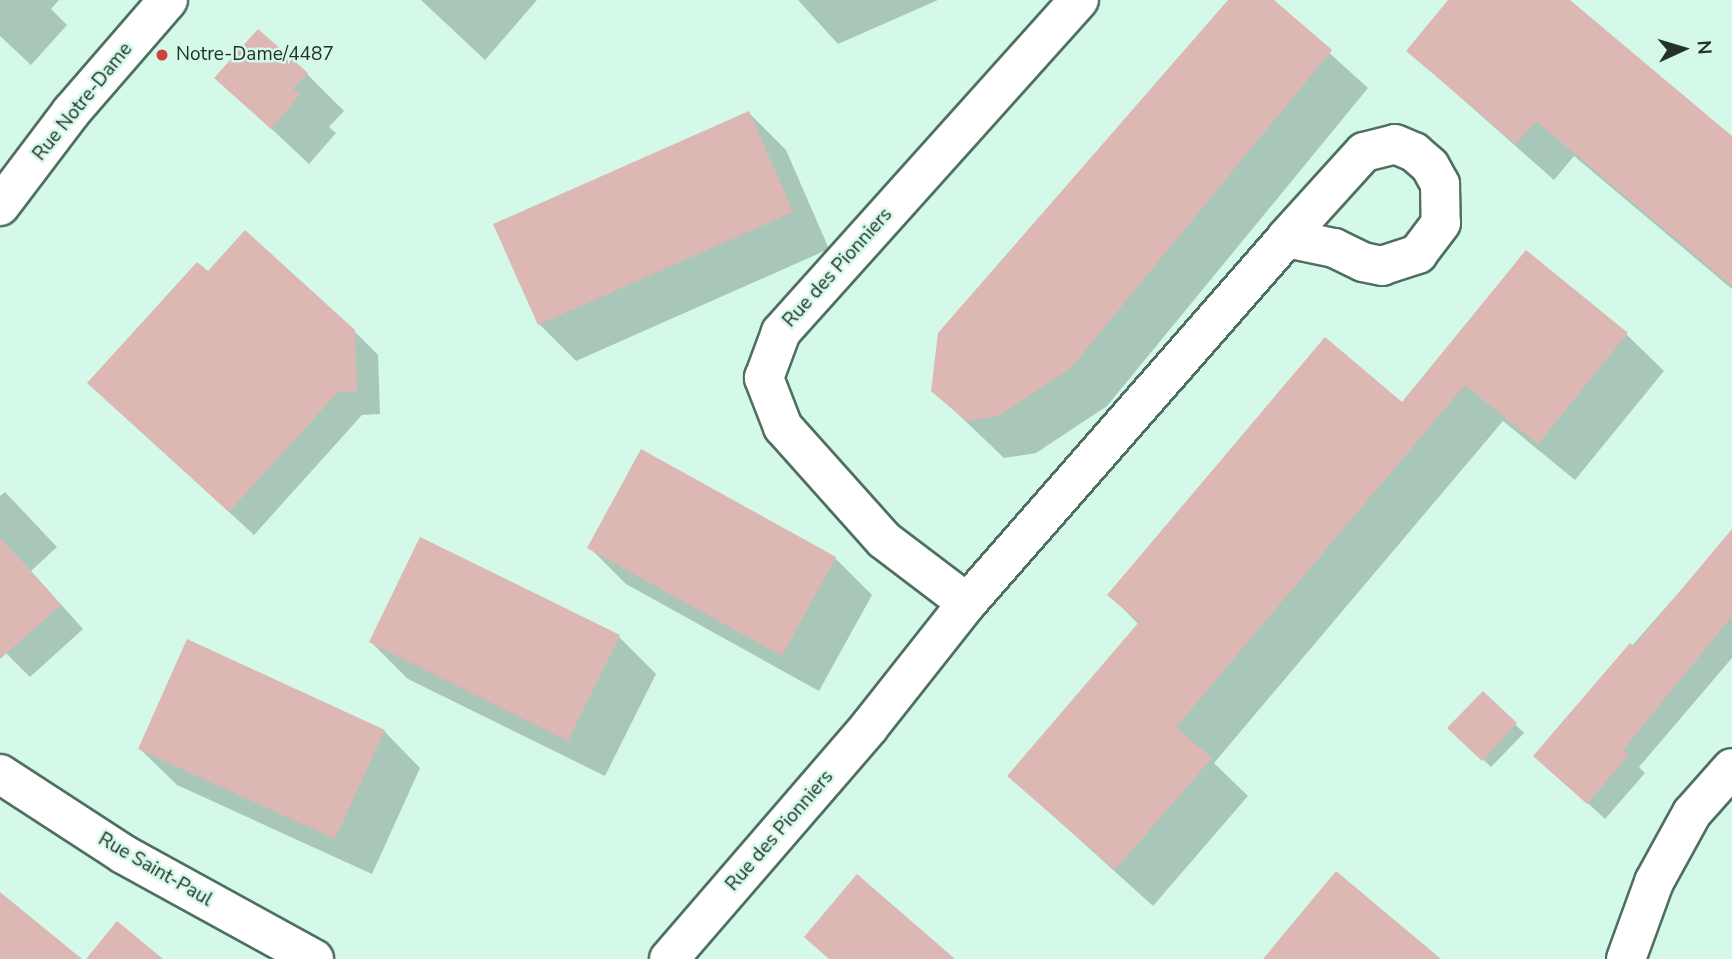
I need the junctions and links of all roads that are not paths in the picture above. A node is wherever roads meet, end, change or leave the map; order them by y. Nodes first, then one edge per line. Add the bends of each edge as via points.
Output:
1 (168, 0) edge
2 (1079, 0) edge
3 (0, 206) edge
4 (1286, 238) dead end
5 (967, 603) junction
6 (1732, 768) edge
7 (0, 774) edge
8 (314, 959) edge
9 (669, 959) edge
10 (1626, 959) edge

1 - 3 street, Rue Notre-Dame via 71,112
2 - 5 street, Rue des Pionniers via 781,332 764,377 783,426 884,540
4 - 5 street, Rue des Pionniers
5 - 9 street, Rue des Pionniers via 869,727
6 - 10 street via 1692,813 1654,882
7 - 8 street, Rue Saint-Paul via 122,854

